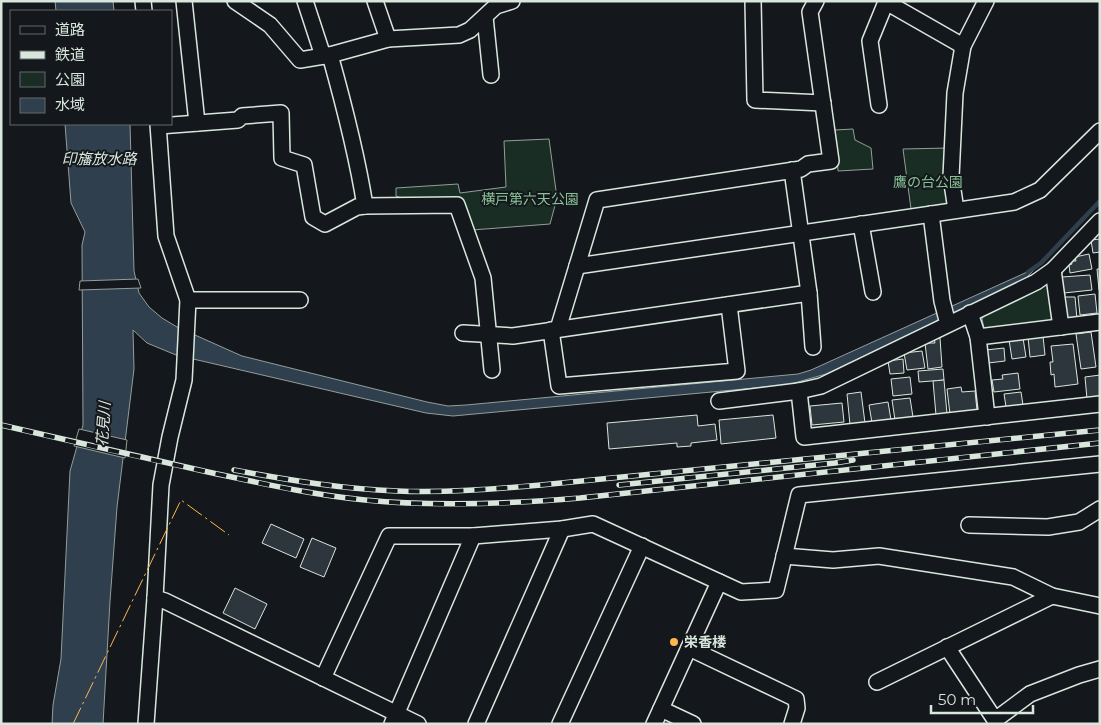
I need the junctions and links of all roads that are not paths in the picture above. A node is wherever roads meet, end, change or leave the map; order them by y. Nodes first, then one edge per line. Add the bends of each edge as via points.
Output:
1 (184, 1) edge
2 (235, 1) edge
3 (305, 1) edge
4 (375, 1) edge
5 (512, 1) edge
6 (752, 1) edge
7 (816, 1) edge
8 (986, 1) edge
9 (487, 10) edge
10 (388, 39) junction
11 (963, 46) junction
12 (326, 56) junction
13 (491, 75) dead end
14 (823, 103) junction
15 (879, 105) dead end
16 (197, 123) junction
17 (172, 124) edge
18 (159, 125) edge
19 (1100, 131) edge
20 (792, 170) junction
21 (365, 206) junction
22 (956, 210) junction
23 (931, 214) junction
24 (1100, 221) edge
25 (861, 224) junction
26 (800, 233) junction
27 (577, 266) junction
28 (1053, 270) junction
29 (873, 292) dead end
30 (808, 294) junction
31 (188, 300) junction
32 (300, 300) dead end
33 (729, 305) junction
34 (970, 314) junction
35 (948, 321) junction
36 (1100, 322) edge
37 (1061, 327) junction
38 (555, 330) junction
39 (463, 333) dead end
40 (489, 335) junction
41 (978, 337) junction
42 (812, 347) dead end
43 (492, 370) dead end
44 (799, 391) junction
45 (719, 401) dead end
46 (1100, 404) edge
47 (987, 417) junction
48 (1100, 464) edge
49 (1100, 509) edge
50 (969, 524) dead end
51 (562, 529) junction
52 (473, 536) junction
53 (642, 546) junction
54 (784, 556) junction
55 (719, 582) junction
56 (1052, 596) junction
57 (155, 598) junction
58 (1100, 606) edge
59 (947, 647) junction
60 (689, 648) junction
61 (1100, 669) edge
62 (323, 678) junction
63 (877, 682) dead end
64 (661, 709) junction
65 (394, 719) edge
66 (146, 724) edge
67 (418, 724) edge
68 (476, 724) edge
69 (560, 724) edge
70 (654, 724) edge
71 (693, 724) edge
72 (792, 724) edge

1 - 16 street
2 - 12 street via 270,25 300,60
3 - 12 street
4 - 10 street
5 - 9 street
6 - 14 street via 755,100
7 - 14 street via 810,12
8 - 11 street
9 - 10 street via 470,30 459,35
9 - 13 street
10 - 12 street
11 - 15 street via 886,2 870,41
11 - 22 street via 955,93 951,177
12 - 21 street via 346,113
14 - 20 street via 831,160
16 - 17 street
16 - 21 street via 281,113 282,158 304,166 314,217 326,224
18 - 31 street via 166,236
19 - 22 street via 1040,190 1014,202
20 - 26 street
20 - 27 street via 597,200
21 - 40 street via 457,205 483,278
22 - 23 street
23 - 25 street
23 - 35 street via 942,301
24 - 28 street
25 - 26 street
25 - 29 street
26 - 27 street
26 - 30 street
27 - 38 street
28 - 34 street via 1036,282
28 - 37 street
30 - 33 street
30 - 42 street
31 - 32 street
31 - 57 street via 184,380 161,485
33 - 38 street
33 - 38 street via 737,371 559,386
34 - 35 street
34 - 41 street
35 - 44 street via 821,386
36 - 37 street
37 - 41 street
38 - 40 street via 513,336
39 - 40 street
40 - 43 street
41 - 47 street
44 - 45 street
44 - 47 street via 804,437
46 - 47 street
48 - 54 street via 799,495
49 - 50 street via 1079,522 1048,527
51 - 52 street
51 - 53 street via 593,524
51 - 68 street
52 - 62 street via 389,536
52 - 65 street
53 - 55 street
53 - 69 street
54 - 55 street via 776,590 742,592
54 - 56 street via 833,560 879,556 1013,577
55 - 60 street
56 - 58 street
56 - 59 street
57 - 62 street
57 - 66 street
59 - 61 street via 995,720 1030,694
59 - 63 street
60 - 64 street
60 - 72 street via 796,698 797,708
62 - 65 street
64 - 70 street
64 - 71 street
65 - 67 street

